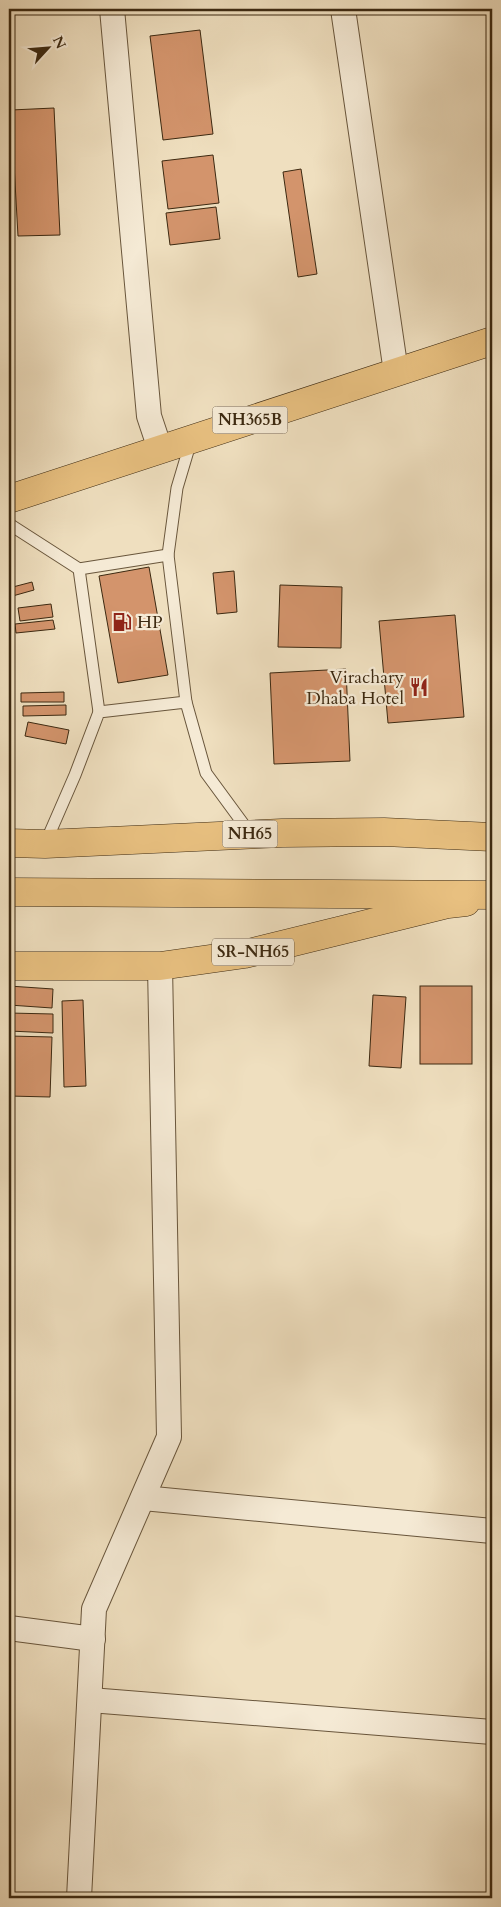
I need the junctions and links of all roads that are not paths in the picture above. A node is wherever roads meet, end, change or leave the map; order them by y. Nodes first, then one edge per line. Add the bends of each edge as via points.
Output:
1 (112, 9) edge
2 (343, 9) edge
3 (492, 341) edge
4 (396, 372) junction
5 (191, 439) junction
6 (160, 449) junction
7 (9, 498) edge
8 (9, 524) edge
9 (168, 555) junction
10 (79, 569) junction
11 (186, 702) junction
12 (99, 712) junction
13 (250, 834) junction
14 (492, 837) edge
15 (9, 843) edge
16 (45, 844) junction
17 (9, 892) edge
18 (492, 895) edge
19 (492, 899) edge
20 (9, 966) edge
21 (160, 966) junction
22 (143, 1498) junction
23 (492, 1531) edge
24 (9, 1628) edge
25 (93, 1639) junction
26 (90, 1700) junction
27 (492, 1732) edge
28 (79, 1898) edge

1 - 6 street via 149,416
2 - 4 street
3 - 4 main road, NH365B
4 - 5 main road, NH365B
5 - 6 main road, NH365B
5 - 9 lane via 177,488
6 - 7 main road, NH365B
8 - 10 lane
9 - 10 lane
9 - 11 lane
10 - 12 lane
11 - 12 lane
11 - 13 lane via 206,772
12 - 16 lane
13 - 14 main road, NH65 via 384,832
13 - 16 main road, NH65
15 - 16 main road, NH65
17 - 18 main road
19 - 21 main road, SR-NH65 via 448,904 245,954
20 - 21 main road, SR-NH65
21 - 22 street via 169,1437
22 - 23 street
22 - 25 street via 94,1609
24 - 25 street
25 - 26 street
26 - 27 street
26 - 28 street

